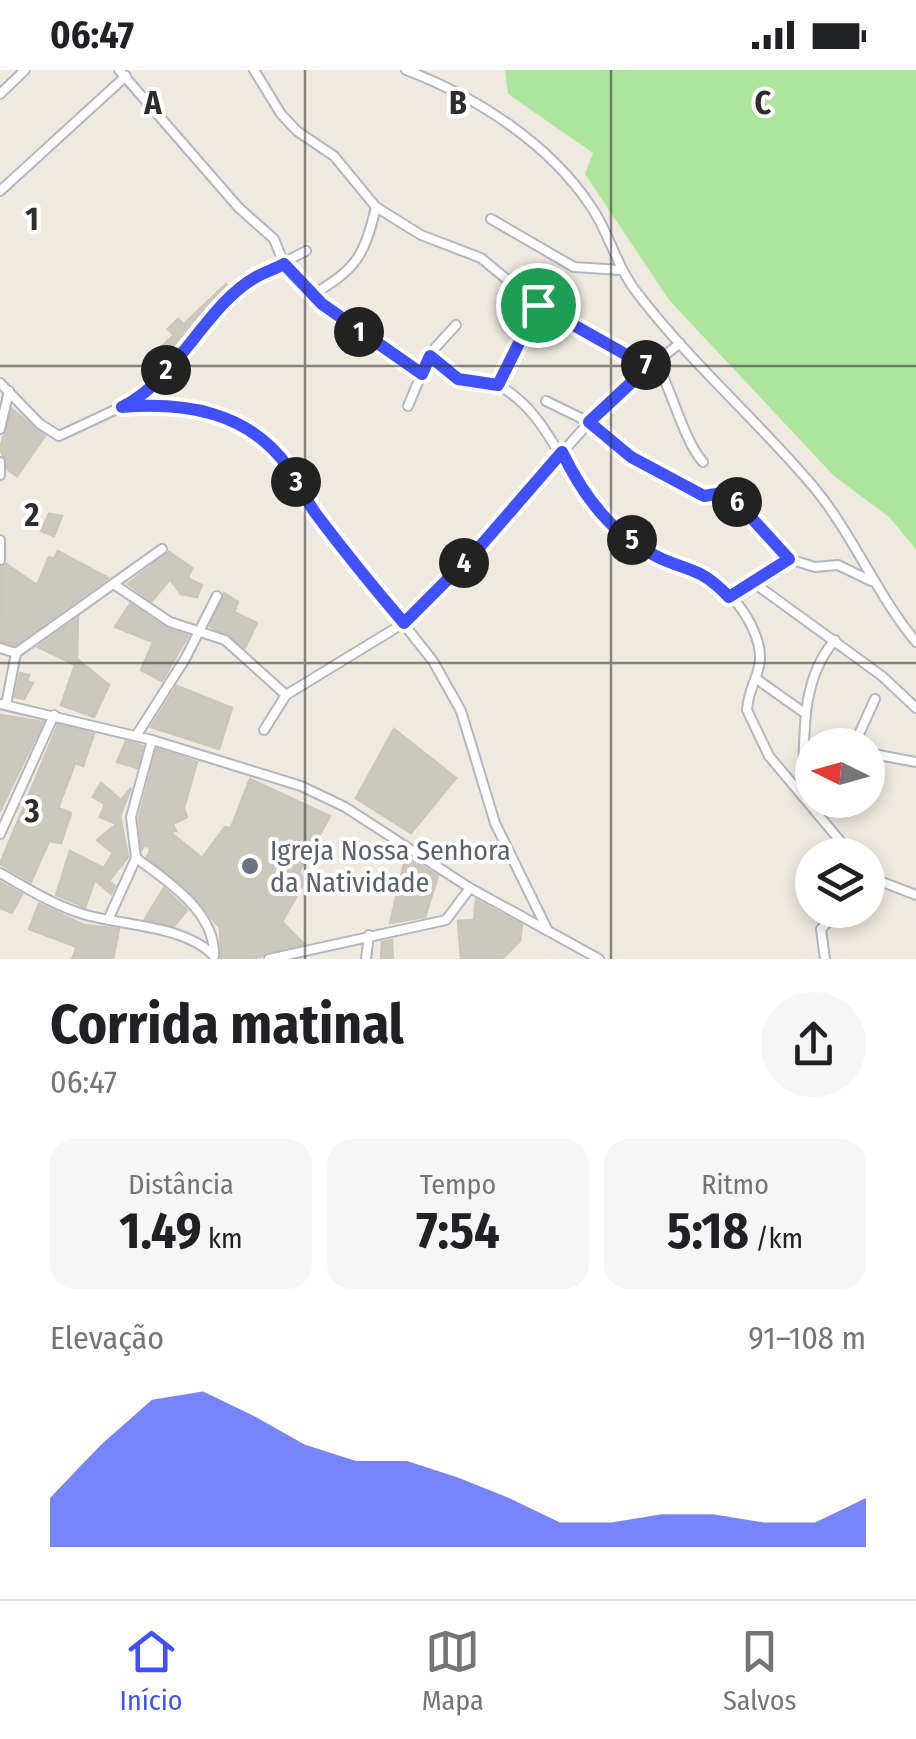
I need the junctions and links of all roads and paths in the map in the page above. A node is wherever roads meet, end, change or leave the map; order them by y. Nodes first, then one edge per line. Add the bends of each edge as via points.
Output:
1 (25, 70) edge
2 (254, 70) edge
3 (406, 70) edge
4 (123, 73) edge
5 (0, 94) edge
6 (0, 191) edge
7 (376, 207) junction
8 (490, 220) dead end
9 (306, 251) dead end
10 (284, 264) junction
11 (620, 270) junction
12 (312, 295) junction
13 (538, 305) junction
14 (456, 325) dead end
15 (680, 343) junction
16 (430, 356) junction
17 (652, 364) junction
18 (422, 374) junction
19 (0, 384) edge
20 (498, 385) junction
21 (10, 391) junction
22 (546, 401) dead end
23 (408, 406) dead end
24 (122, 407) junction
25 (589, 422) junction
26 (0, 428) edge
27 (562, 452) junction
28 (0, 462) edge
29 (703, 462) dead end
30 (0, 475) edge
31 (0, 540) edge
32 (162, 548) dead end
33 (789, 559) junction
34 (0, 560) edge
35 (871, 581) junction
36 (754, 583) junction
37 (115, 584) junction
38 (217, 596) dead end
39 (729, 597) junction
40 (404, 623) junction
41 (198, 634) junction
42 (835, 640) junction
43 (916, 642) edge
44 (0, 648) edge
45 (16, 653) junction
46 (758, 680) junction
47 (286, 695) junction
48 (875, 699) dead end
49 (3, 704) edge
50 (916, 708) edge
51 (806, 714) junction
52 (54, 715) junction
53 (805, 728) edge
54 (862, 728) edge
55 (264, 730) dead end
56 (136, 736) junction
57 (152, 740) junction
58 (885, 756) edge
59 (916, 762) edge
60 (795, 786) edge
61 (819, 818) edge
62 (0, 834) edge
63 (837, 838) edge
64 (136, 858) junction
65 (0, 873) edge
66 (885, 883) edge
67 (470, 888) junction
68 (916, 894) edge
69 (108, 920) junction
70 (822, 928) edge
71 (547, 929) junction
72 (369, 935) junction
73 (309, 954) edge
74 (214, 958) edge
75 (269, 959) edge
76 (366, 959) edge
77 (599, 959) edge
78 (826, 959) edge

1 - 5 street
2 - 7 street via 281,114 334,156
3 - 11 street via 465,97 547,153 593,209
4 - 6 street
4 - 10 street via 274,239
7 - 12 street via 368,243 354,266
7 - 13 street via 481,258
8 - 11 street via 574,267
9 - 10 street
10 - 12 street
10 - 24 street via 254,278
11 - 15 street
12 - 18 street
13 - 17 street
13 - 20 street
14 - 16 street
15 - 17 street
15 - 35 street via 823,499 846,528
16 - 18 street
16 - 20 street via 458,379
17 - 25 street
17 - 29 street
18 - 23 street
19 - 21 street
20 - 27 street
21 - 24 street via 59,436
21 - 26 street
22 - 25 street
24 - 40 street via 180,404 217,414 262,440
25 - 27 street
25 - 33 street via 631,457 704,496 728,492
27 - 39 street via 587,499 614,529 658,557 704,572
27 - 40 street
28 - 30 street
31 - 34 street
32 - 37 street
33 - 35 street via 838,565
33 - 36 street
35 - 43 street
36 - 39 street
36 - 42 street
37 - 41 street
37 - 45 street
38 - 41 street
39 - 46 street via 757,642
40 - 47 street
40 - 71 street via 461,710 495,823
41 - 47 street via 225,640
41 - 56 street
42 - 50 street
42 - 51 street via 814,674
44 - 45 street
45 - 49 street
46 - 51 street
46 - 60 street via 748,710 770,756
47 - 55 street
48 - 54 street
49 - 52 street
51 - 53 street
52 - 56 street
52 - 62 street
56 - 57 street
57 - 64 street via 130,817
57 - 67 street via 301,786
58 - 59 street
61 - 63 street
64 - 69 street
64 - 74 street via 178,888 214,937
65 - 69 street via 59,906
66 - 68 street
67 - 71 street
67 - 72 street via 446,920
69 - 74 street via 204,946
70 - 78 street
71 - 77 street
72 - 73 street
72 - 76 street
73 - 75 street

